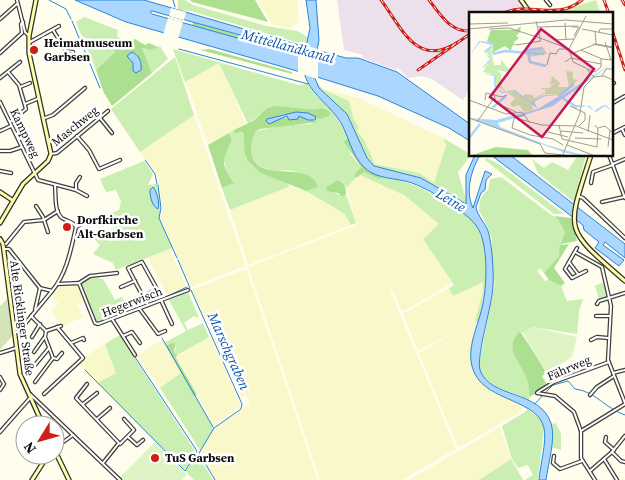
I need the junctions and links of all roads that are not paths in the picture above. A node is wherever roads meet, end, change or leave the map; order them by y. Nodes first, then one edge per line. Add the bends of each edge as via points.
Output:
1 (17, 0) edge
2 (36, 0) edge
3 (521, 0) edge
4 (546, 0) edge
5 (18, 4) junction
6 (550, 6) dead end
7 (530, 12) edge
8 (0, 19) edge
9 (23, 22) junction
10 (59, 26) dead end
11 (52, 30) junction
12 (29, 36) junction
13 (29, 43) junction
14 (73, 52) dead end
15 (0, 53) edge
16 (20, 62) dead end
17 (8, 72) junction
18 (0, 78) edge
19 (30, 84) dead end
20 (20, 87) junction
21 (85, 88) dead end
22 (625, 96) edge
23 (37, 100) dead end
24 (0, 102) edge
25 (612, 103) edge
26 (24, 104) junction
27 (108, 111) dead end
28 (45, 118) junction
29 (100, 118) junction
30 (10, 122) junction
31 (11, 126) junction
32 (625, 127) edge
33 (622, 128) junction
34 (0, 130) edge
35 (112, 133) dead end
36 (612, 133) edge
37 (625, 135) edge
38 (77, 136) junction
39 (22, 147) junction
40 (0, 151) edge
41 (52, 154) junction
42 (591, 156) edge
43 (609, 156) edge
44 (625, 159) edge
45 (120, 160) dead end
46 (613, 165) junction
47 (0, 171) edge
48 (11, 173) dead end
49 (34, 173) junction
50 (80, 177) dead end
51 (591, 183) dead end
52 (55, 185) junction
53 (76, 190) junction
54 (624, 190) edge
55 (0, 192) edge
56 (86, 196) dead end
57 (578, 196) junction
58 (625, 197) edge
59 (12, 200) junction
60 (602, 202) dead end
61 (36, 206) dead end
62 (58, 211) junction
63 (44, 220) junction
64 (98, 222) dead end
65 (0, 223) edge
66 (76, 227) junction
67 (48, 232) dead end
68 (625, 238) edge
69 (0, 239) edge
70 (6, 244) dead end
71 (577, 248) dead end
72 (4, 249) junction
73 (575, 252) junction
74 (569, 262) junction
75 (586, 271) dead end
76 (117, 273) dead end
77 (578, 274) junction
78 (135, 281) junction
79 (625, 281) edge
80 (79, 283) junction
81 (58, 284) junction
82 (121, 287) dead end
83 (40, 288) junction
84 (188, 290) dead end
85 (52, 291) junction
86 (625, 293) edge
87 (144, 297) junction
88 (609, 298) junction
89 (160, 300) junction
90 (597, 304) dead end
91 (148, 305) junction
92 (139, 308) junction
93 (35, 311) junction
94 (31, 316) junction
95 (596, 316) dead end
96 (610, 316) junction
97 (112, 319) junction
98 (40, 324) junction
99 (172, 324) dead end
100 (61, 326) dead end
101 (57, 327) junction
102 (46, 331) junction
103 (165, 331) dead end
104 (14, 333) junction
105 (123, 336) junction
106 (32, 337) dead end
107 (45, 337) junction
108 (608, 338) junction
109 (84, 340) dead end
110 (591, 340) dead end
111 (71, 343) junction
112 (140, 343) dead end
113 (16, 348) junction
114 (49, 348) junction
115 (34, 352) dead end
116 (0, 353) edge
117 (62, 353) dead end
118 (135, 355) dead end
119 (53, 358) junction
120 (609, 362) junction
121 (35, 365) dead end
122 (625, 370) edge
123 (614, 374) junction
124 (0, 377) edge
125 (35, 382) dead end
126 (88, 384) dead end
127 (0, 390) edge
128 (28, 394) junction
129 (44, 394) dead end
130 (97, 394) dead end
131 (591, 394) dead end
132 (30, 398) junction
133 (625, 402) edge
134 (83, 405) junction
135 (110, 408) dead end
136 (38, 415) edge
137 (97, 419) junction
138 (124, 419) dead end
139 (581, 431) junction
140 (0, 432) edge
141 (73, 435) junction
142 (625, 436) edge
143 (128, 437) junction
144 (606, 437) dead end
145 (143, 440) dead end
146 (65, 442) edge
147 (120, 444) junction
148 (136, 445) junction
149 (133, 448) dead end
150 (613, 451) junction
151 (554, 456) dead end
152 (604, 459) junction
153 (582, 461) junction
154 (625, 462) edge
155 (103, 464) junction
156 (42, 465) edge
157 (62, 465) edge
158 (589, 472) junction
159 (32, 480) edge
160 (69, 480) edge
161 (120, 480) edge
162 (594, 480) edge
163 (618, 480) edge

1 - 5 street
2 - 12 main road
3 - 7 main road
4 - 6 street
5 - 8 street
5 - 9 street
9 - 12 street
9 - 15 street via 22,33
10 - 11 street
11 - 13 street
11 - 14 street via 66,51
12 - 13 main road
13 - 28 main road
16 - 17 street
17 - 18 street
17 - 20 street
19 - 20 street
20 - 26 street
21 - 28 street
22 - 25 street
23 - 26 street
24 - 30 street, Kampweg
26 - 30 street via 26,109
27 - 29 street, Maschweg
28 - 41 main road
29 - 35 street
29 - 38 street, Maschweg
30 - 31 street, Kampweg
31 - 34 street
31 - 39 street, Kampweg
32 - 33 street
33 - 36 street
33 - 37 street
38 - 41 street, Maschweg via 58,153
38 - 45 street via 99,169
39 - 40 street
39 - 49 street, Kampweg
41 - 49 main road
42 - 57 main road
43 - 46 street
44 - 46 street
46 - 51 street via 593,172
46 - 54 street
47 - 48 street
49 - 52 street via 38,180
49 - 59 main road
50 - 53 street
52 - 53 street
52 - 62 street
53 - 56 street
54 - 58 street
55 - 59 main road
57 - 68 street
57 - 79 main road via 573,219 582,242
58 - 60 street
59 - 65 main road
61 - 63 street
62 - 63 street
62 - 66 street via 62,218
63 - 67 street
63 - 70 street via 24,222
64 - 66 street via 91,219
66 - 81 street via 69,259
69 - 72 main road, Alte Ricklinger Straße
71 - 73 street
72 - 83 street via 10,251
72 - 104 main road, Alte Ricklinger Straße
73 - 74 street
73 - 88 street via 601,265
74 - 77 street
74 - 77 street via 565,269 572,278
75 - 77 street
76 - 80 street via 89,276
78 - 82 street
78 - 87 street
78 - 87 street via 128,268 143,262 157,289
80 - 81 street
80 - 97 street, Hegerwisch via 95,323
81 - 85 street
83 - 85 street
83 - 93 street
84 - 89 street, Hegerwisch
85 - 93 street
86 - 88 street
87 - 91 street
88 - 90 street via 599,300
88 - 96 street
89 - 91 street, Hegerwisch
89 - 99 street
91 - 92 street, Hegerwisch
92 - 97 street, Hegerwisch
92 - 103 street via 158,334
93 - 94 street
94 - 98 street
94 - 104 street
95 - 96 street
96 - 108 street
97 - 105 street
98 - 102 street
98 - 106 street
100 - 101 street
101 - 102 street
101 - 111 street
102 - 107 street
104 - 113 main road, Alte Ricklinger Straße
105 - 112 street via 132,332
105 - 118 street
107 - 114 street
107 - 115 street
108 - 110 street
108 - 120 street
109 - 111 street
111 - 129 street via 83,360
113 - 116 street
113 - 128 main road, Alte Ricklinger Straße via 21,379
114 - 119 street
114 - 121 street
117 - 119 street via 57,359
119 - 125 street
120 - 123 street
120 - 139 street, Fährweg via 554,382 537,393 554,396 573,411
122 - 123 street
123 - 131 street
123 - 133 street
124 - 127 street via 4,383
126 - 134 street via 76,398
128 - 132 main road, Alte Ricklinger Straße
128 - 141 street
130 - 134 street
132 - 136 main road, Alte Ricklinger Straße
132 - 140 street
133 - 139 street
134 - 137 street
135 - 137 street
137 - 147 street
138 - 143 street via 134,430
139 - 153 street
141 - 146 street
141 - 155 street
142 - 150 street
143 - 147 street
143 - 148 street
144 - 150 street via 605,442
145 - 148 street
147 - 155 street
148 - 149 street
150 - 152 street
150 - 154 street
151 - 153 street via 554,463 560,469
152 - 158 street
152 - 163 street
153 - 158 street
155 - 161 street
156 - 159 main road
157 - 160 main road
158 - 162 street

